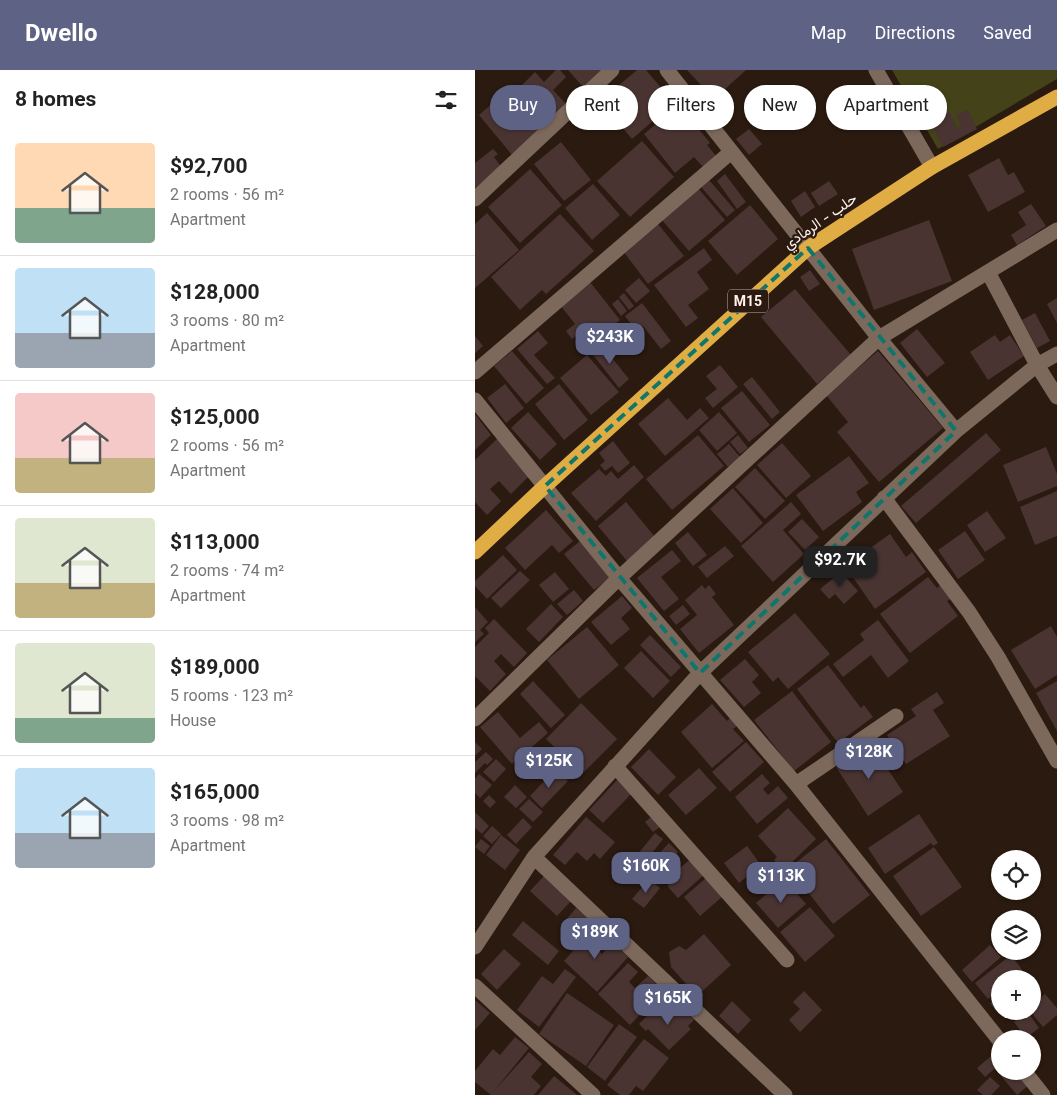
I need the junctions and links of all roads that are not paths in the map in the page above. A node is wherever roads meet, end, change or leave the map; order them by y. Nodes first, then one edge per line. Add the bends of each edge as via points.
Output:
1 (612, 70) edge
2 (667, 70) edge
3 (876, 70) edge
4 (1057, 97) edge
5 (731, 152) junction
6 (932, 167) junction
7 (475, 200) edge
8 (1057, 230) edge
9 (808, 248) junction
10 (988, 272) junction
11 (879, 338) junction
12 (1057, 354) edge
13 (1037, 365) junction
14 (475, 372) edge
15 (1057, 397) edge
16 (475, 400) edge
17 (955, 431) junction
18 (545, 486) junction
19 (884, 498) junction
20 (475, 552) edge
21 (619, 578) junction
22 (700, 673) junction
23 (896, 716) dead end
24 (475, 718) edge
25 (1057, 761) edge
26 (615, 766) junction
27 (796, 784) junction
28 (534, 857) junction
29 (475, 947) edge
30 (787, 960) dead end
31 (475, 986) edge
32 (991, 1030) edge
33 (1031, 1080) edge
34 (593, 1095) edge
35 (785, 1095) edge
36 (1043, 1095) edge

1 - 7 street
2 - 5 street
3 - 6 street
4 - 6 highway, حلب - الرمادي / M15
5 - 9 street
5 - 14 street
6 - 9 highway, حلب - الرمادي / M15
8 - 10 street
9 - 11 street
9 - 18 highway, حلب - الرمادي / M15
10 - 11 street
10 - 13 street
11 - 17 street
11 - 21 street
12 - 13 street
13 - 15 street
13 - 17 street
16 - 18 street
17 - 19 street
18 - 20 highway, حلب - الرمادي / M15
18 - 21 street
19 - 22 street
19 - 25 street via 999,657
21 - 22 street
21 - 24 street
22 - 26 street
22 - 27 street
23 - 27 street
26 - 28 street
26 - 30 street
27 - 32 street
28 - 29 street
28 - 35 street
31 - 34 street
33 - 36 street

